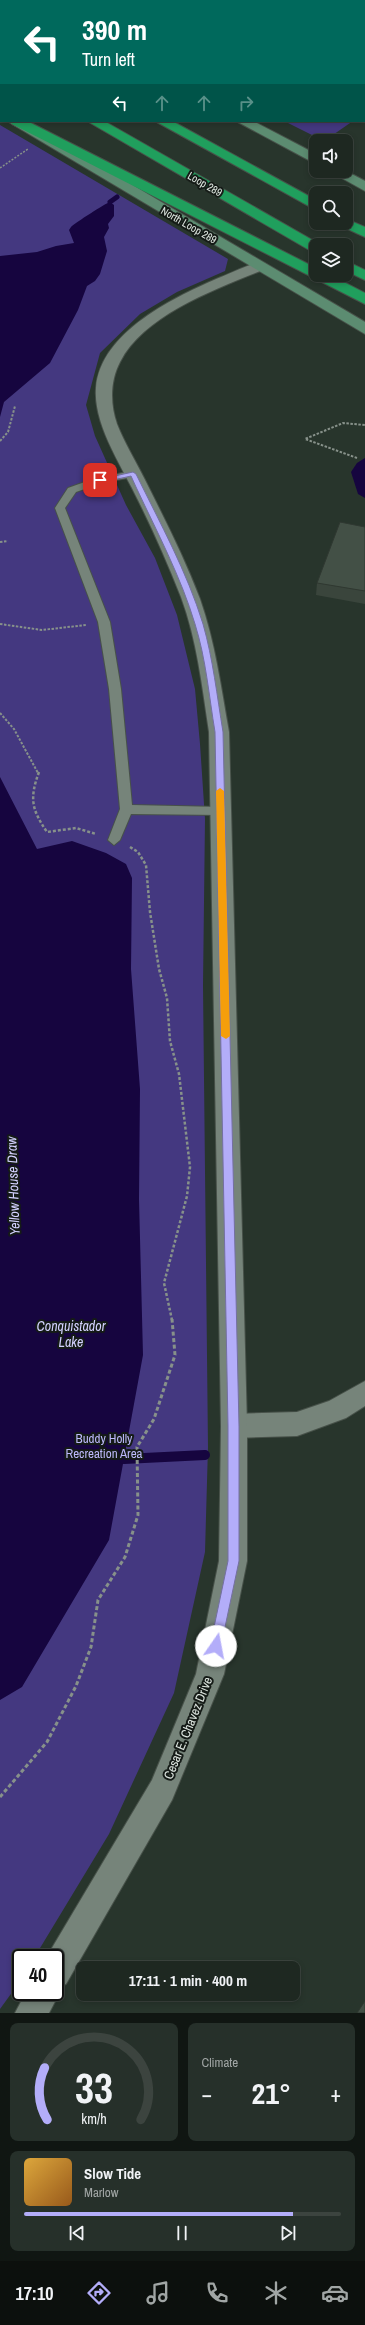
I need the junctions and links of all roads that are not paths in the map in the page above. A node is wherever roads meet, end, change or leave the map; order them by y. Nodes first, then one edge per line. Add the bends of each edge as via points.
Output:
1 (16, 122) edge
2 (19, 122) edge
3 (96, 122) edge
4 (164, 122) edge
5 (175, 122) edge
6 (246, 122) edge
7 (212, 149) junction
8 (309, 156) edge
9 (349, 178) edge
10 (365, 187) edge
11 (309, 202) edge
12 (353, 227) edge
13 (365, 233) edge
14 (309, 244) edge
15 (260, 266) junction
16 (353, 269) edge
17 (309, 270) edge
18 (365, 276) edge
19 (332, 282) edge
20 (365, 299) edge
21 (365, 329) edge
22 (133, 474) junction
23 (126, 810) junction
24 (221, 811) junction
25 (114, 840) road end
26 (365, 1392) edge
27 (234, 1426) junction
28 (64, 1958) edge
29 (38, 2001) edge
30 (30, 2013) edge

1 - 15 main road, North Loop 289
2 - 17 highway
3 - 14 highway, Loop 289
4 - 7 highway
5 - 7 highway
6 - 8 main road
7 - 11 highway
9 - 10 main road
12 - 13 highway
15 - 21 main road, North Loop 289
15 - 22 street, Cesar E. Chavez Drive via 172,305 135,333 114,362 104,385 104,403 109,424
16 - 18 highway
19 - 20 highway
22 - 23 lane via 100,480 72,490 60,508 104,622 115,689
22 - 24 street, Cesar E. Chavez Drive via 184,582 199,625 219,732
23 - 24 lane
23 - 25 lane
24 - 27 street, Cesar E. Chavez Drive
26 - 27 street via 338,1410 297,1424
27 - 28 street, Cesar E. Chavez Drive via 233,1561 210,1674 162,1790
29 - 30 street

